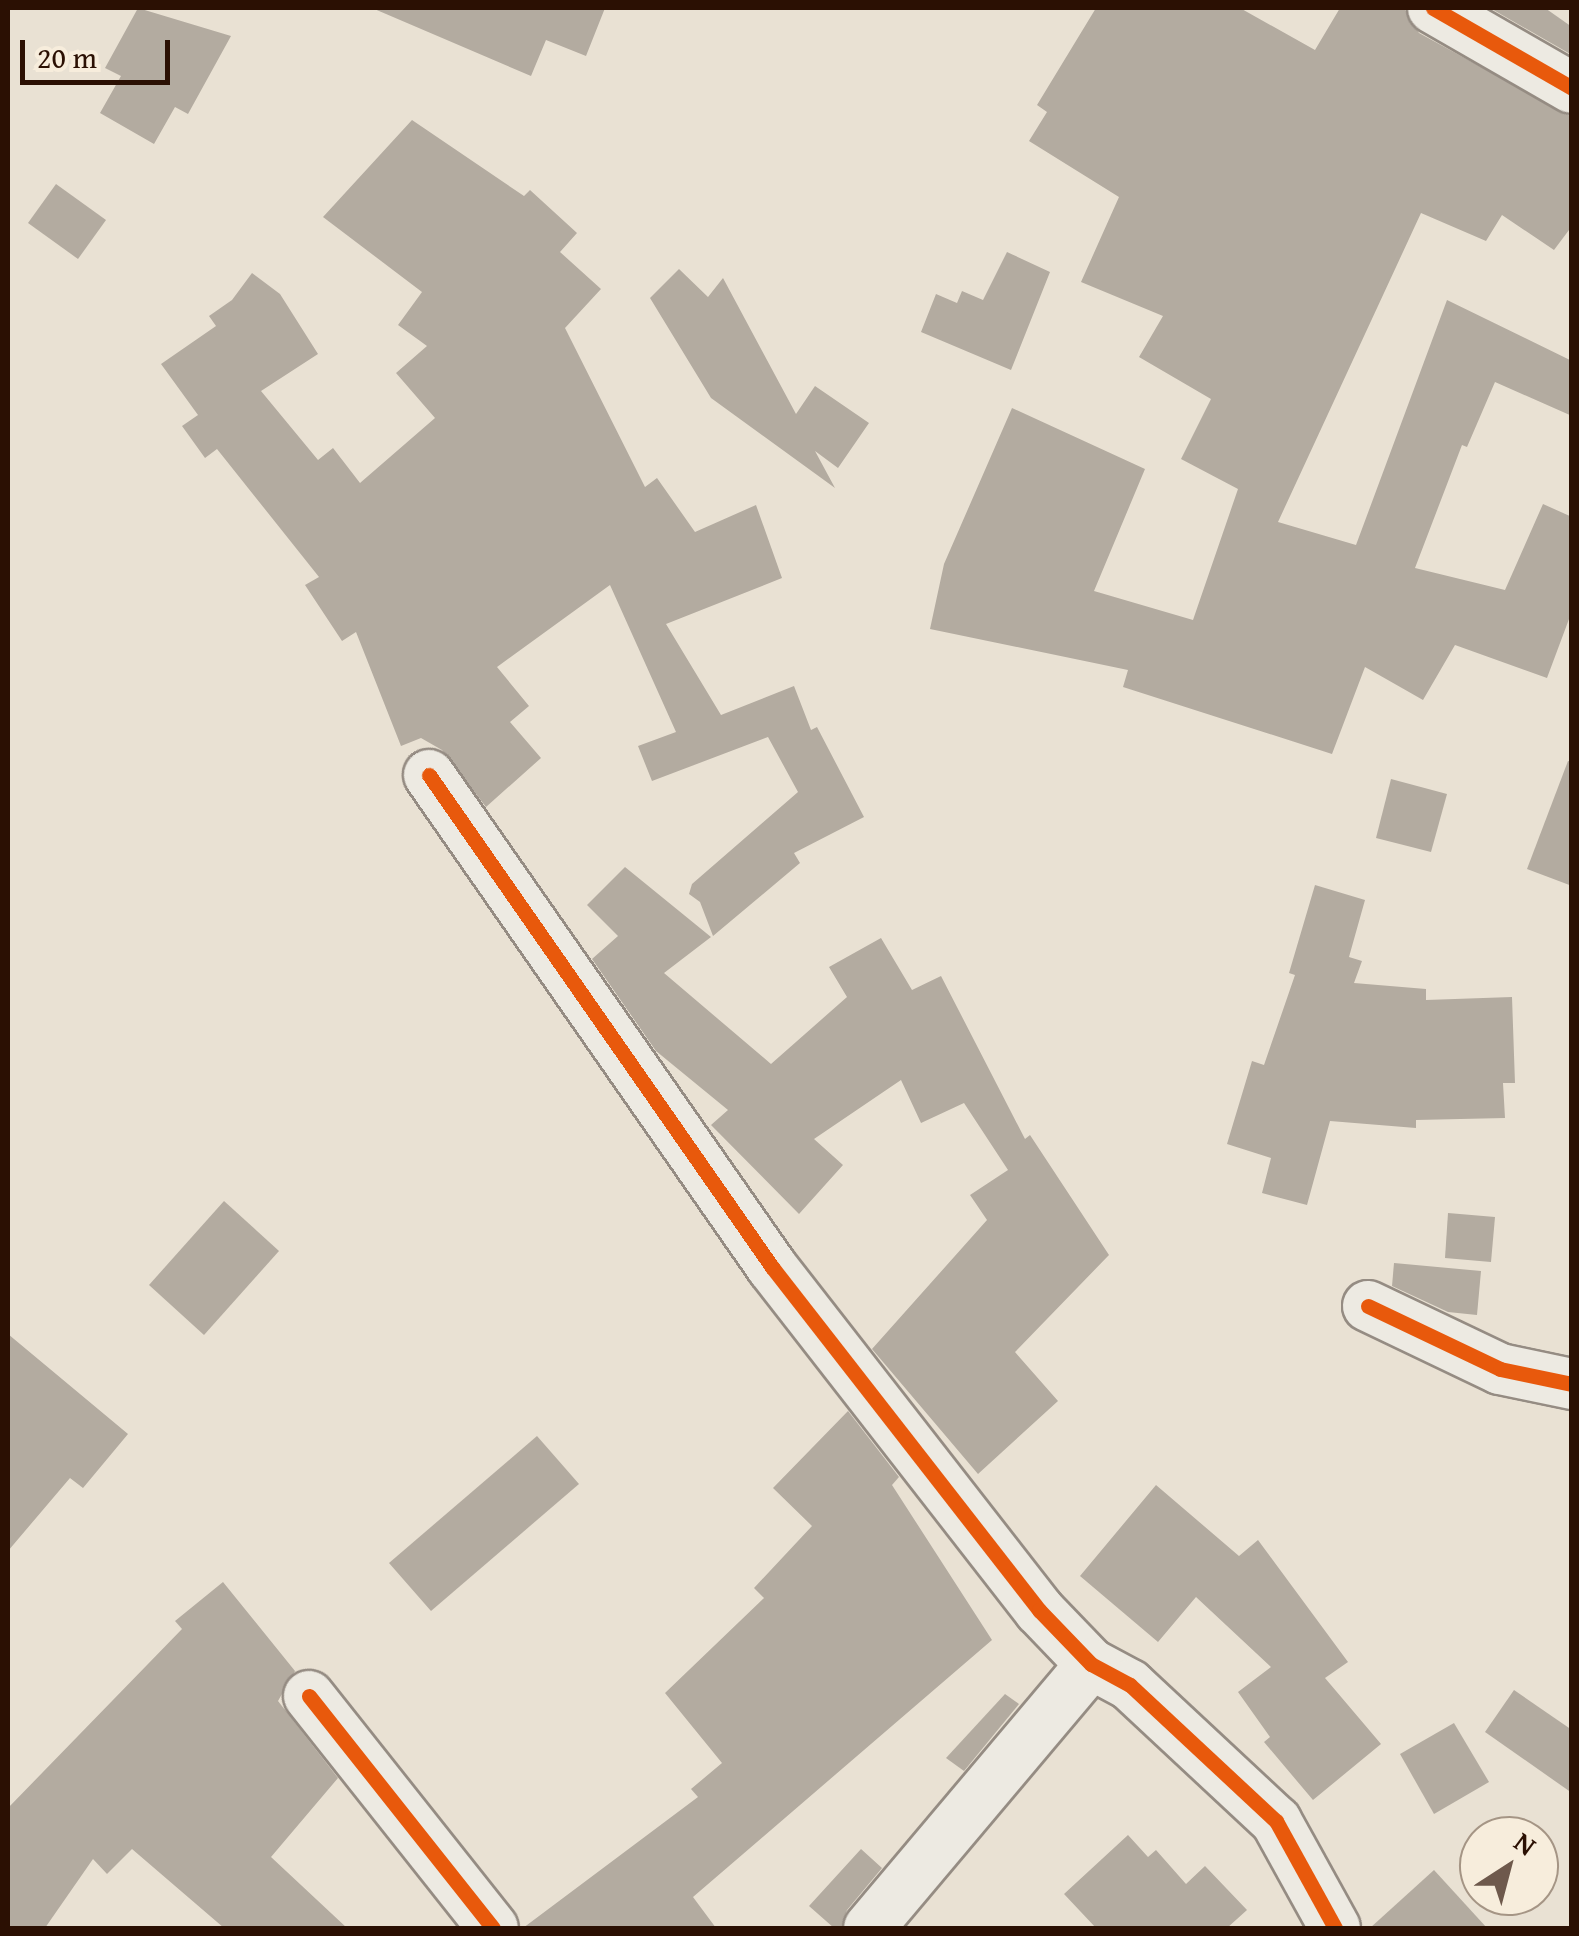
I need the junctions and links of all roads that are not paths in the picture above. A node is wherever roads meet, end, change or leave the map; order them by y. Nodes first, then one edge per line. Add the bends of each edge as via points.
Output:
1 (1433, 8) edge
2 (1572, 88) edge
3 (429, 775) dead end
4 (1368, 1306) dead end
5 (1572, 1384) edge
6 (1092, 1664) junction
7 (309, 1696) dead end
8 (493, 1928) edge
9 (869, 1928) edge
10 (1335, 1928) edge

1 - 2 street
3 - 6 street via 772,1267 1039,1610
4 - 5 street via 1500,1369
6 - 9 street
6 - 10 street via 1130,1685 1276,1821
7 - 8 street

